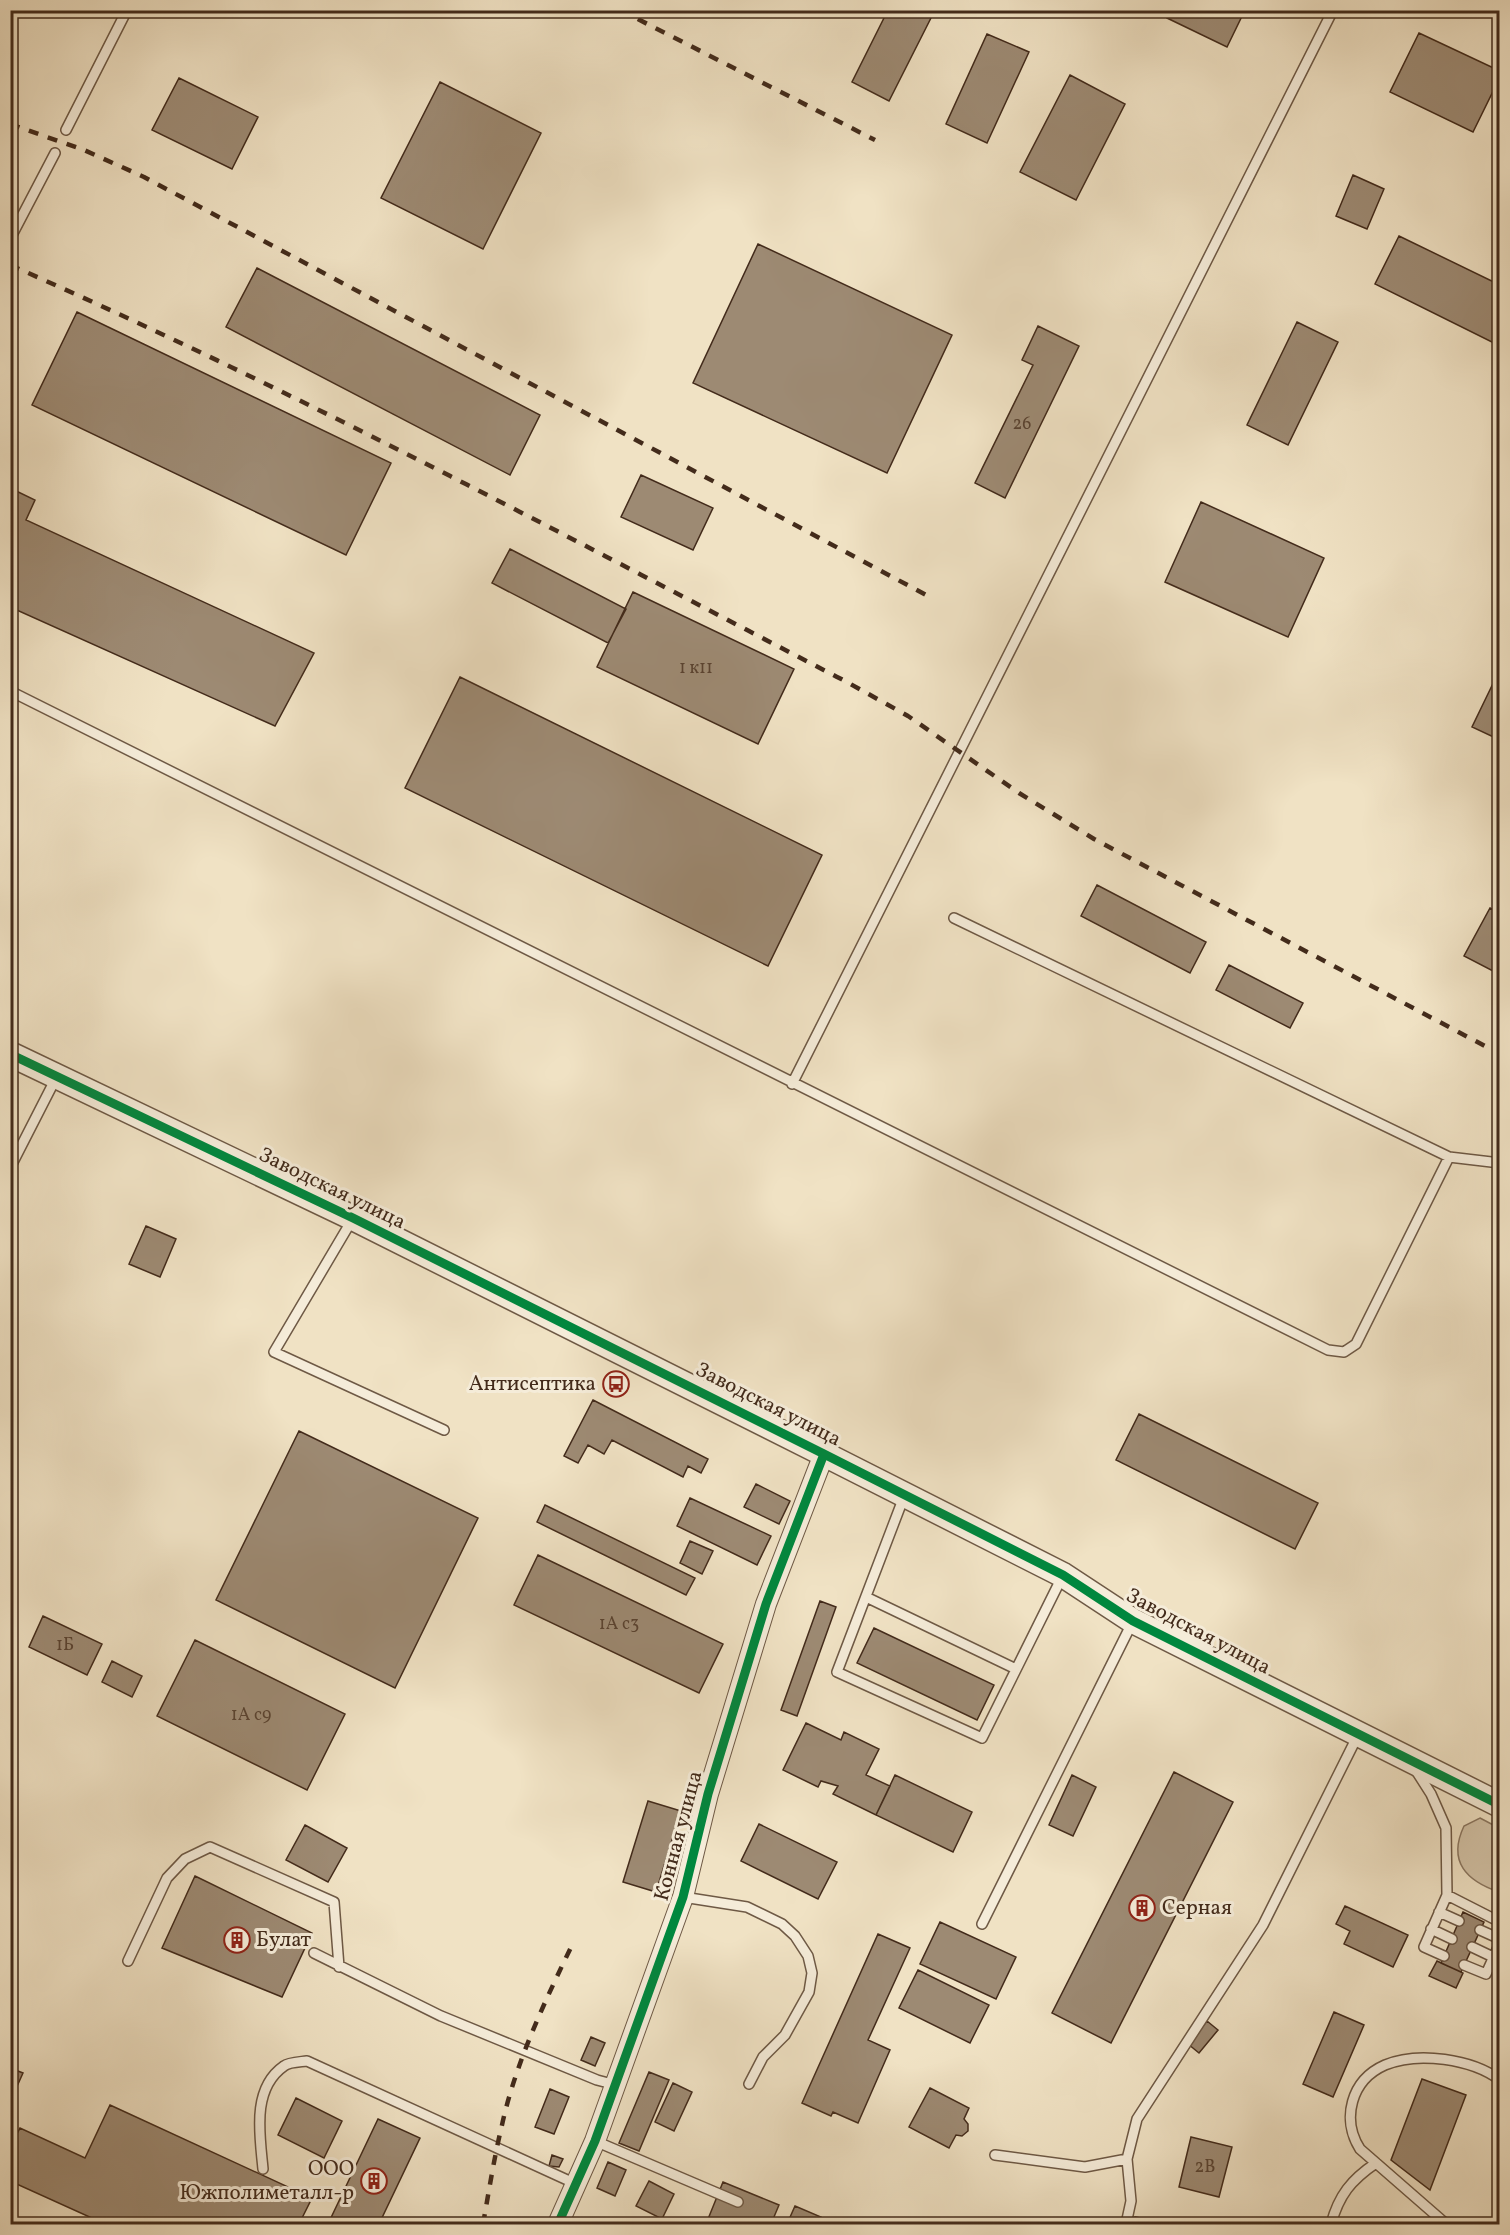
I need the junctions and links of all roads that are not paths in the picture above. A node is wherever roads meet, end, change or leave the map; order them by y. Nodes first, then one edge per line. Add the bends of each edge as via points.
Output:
1 (127, 10) edge
2 (1333, 10) edge
3 (66, 130) dead end
4 (55, 153) dead end
5 (10, 239) edge
6 (10, 691) edge
7 (954, 918) dead end
8 (10, 1054) edge
9 (56, 1077) junction
10 (792, 1084) junction
11 (1449, 1157) junction
12 (1500, 1163) edge
13 (10, 1168) edge
14 (353, 1218) junction
15 (444, 1430) dead end
16 (825, 1454) junction
17 (905, 1494) junction
18 (1063, 1575) junction
19 (866, 1597) junction
20 (1133, 1621) junction
21 (1016, 1669) junction
22 (1358, 1735) junction
23 (1410, 1762) junction
24 (1500, 1805) edge
25 (1447, 1895) junction
26 (683, 1897) junction
27 (1439, 1912) junction
28 (1460, 1921) dead end
29 (1500, 1922) edge
30 (982, 1924) dead end
31 (1431, 1929) junction
32 (1480, 1930) dead end
33 (1452, 1939) dead end
34 (1500, 1941) edge
35 (1472, 1947) dead end
36 (314, 1953) dead end
37 (1444, 1956) dead end
38 (1493, 1957) junction
39 (128, 1961) dead end
40 (1464, 1965) dead end
41 (339, 1967) junction
42 (1500, 2080) edge
43 (749, 2084) dead end
44 (616, 2085) junction
45 (595, 2141) junction
46 (995, 2155) dead end
47 (1127, 2159) junction
48 (1376, 2163) junction
49 (263, 2169) dead end
50 (576, 2184) junction
51 (738, 2202) dead end
52 (558, 2224) edge
53 (1126, 2224) edge
54 (1331, 2224) edge
55 (1446, 2224) edge

1 - 3 lane
2 - 10 lane
4 - 5 lane
6 - 10 lane
7 - 11 lane
8 - 9 street, Заводская улица
9 - 13 lane
9 - 14 street, Заводская улица
10 - 11 lane via 1328,1350 1344,1352 1356,1344
11 - 12 lane
14 - 15 lane via 274,1352
14 - 16 street, Заводская улица
16 - 17 street, Заводская улица
16 - 26 street, Конная улица via 766,1604 708,1794
17 - 18 street, Заводская улица
17 - 19 lane
18 - 20 street, Заводская улица
18 - 21 lane
19 - 21 lane
19 - 21 lane via 837,1672 982,1738
20 - 22 street, Заводская улица
20 - 30 lane
22 - 23 street, Заводская улица
22 - 47 lane via 1263,1925 1137,2119
23 - 24 street, Заводская улица
23 - 25 lane via 1431,1794 1446,1828
25 - 27 lane
25 - 29 lane
26 - 43 lane via 747,1907 765,1915 795,1936 808,1956 812,1973 809,1992 786,2035 763,2057
26 - 44 street, Конная улица
27 - 28 lane
27 - 31 lane
31 - 33 lane
31 - 37 lane via 1424,1947
32 - 34 lane
34 - 38 lane
35 - 38 lane
36 - 41 lane
38 - 40 lane via 1486,1974
39 - 41 lane via 167,1878 185,1859 210,1847 334,1902
41 - 44 lane via 441,2016
42 - 48 lane via 1468,2062 1434,2059 1387,2064 1374,2072 1352,2099 1349,2120 1360,2149
44 - 45 street, Конная улица
45 - 50 street, Конная улица
45 - 51 lane
46 - 47 lane via 1085,2167
47 - 53 lane via 1131,2201
48 - 54 lane via 1353,2179
48 - 55 lane
49 - 50 lane via 261,2100 285,2065 307,2061
50 - 52 street, Конная улица

